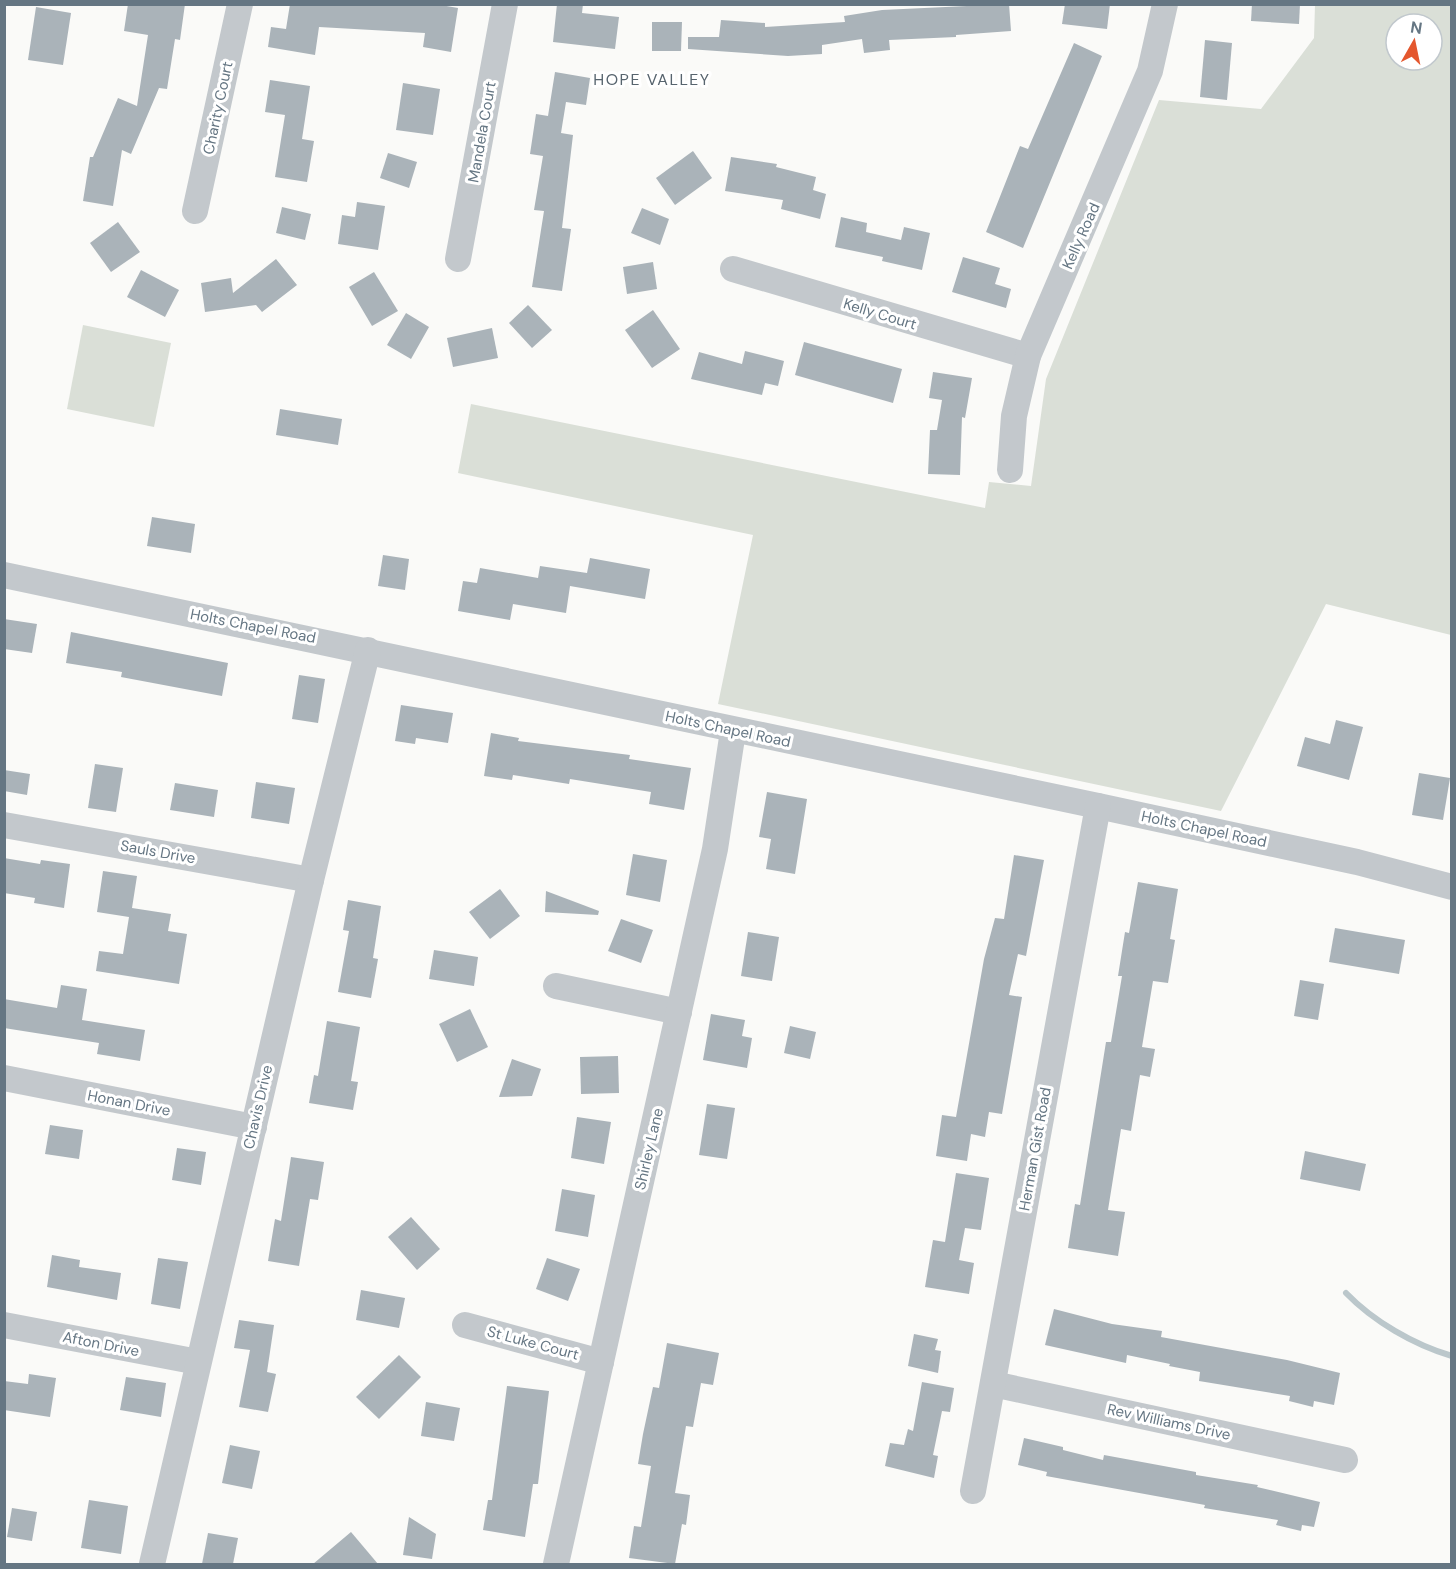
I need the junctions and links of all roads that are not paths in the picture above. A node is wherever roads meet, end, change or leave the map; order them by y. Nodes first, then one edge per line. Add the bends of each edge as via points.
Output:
1 (240, 4) edge
2 (505, 4) edge
3 (1165, 4) edge
4 (195, 211) dead end
5 (458, 259) dead end
6 (733, 269) dead end
7 (1028, 356) junction
8 (1010, 470) dead end
9 (4, 575) edge
10 (368, 650) junction
11 (734, 731) junction
12 (1098, 806) junction
13 (4, 825) edge
14 (311, 880) junction
15 (1452, 887) edge
16 (556, 986) dead end
17 (679, 1012) junction
18 (4, 1078) edge
19 (254, 1127) junction
20 (4, 1325) edge
21 (465, 1325) dead end
22 (198, 1362) junction
23 (601, 1362) junction
24 (993, 1384) junction
25 (1345, 1460) dead end
26 (973, 1491) dead end
27 (152, 1564) edge
28 (556, 1564) edge

1 - 4 street, Charity Court
2 - 5 street, Mandela Court
3 - 7 street, Kelly Road via 1150,70
6 - 7 street, Kelly Court
7 - 8 street, Kelly Road via 1014,417
9 - 10 street, Holts Chapel Road
10 - 11 street, Holts Chapel Road
10 - 14 street, Chavis Drive
11 - 12 street, Holts Chapel Road
11 - 17 street, Shirley Lane via 715,849
12 - 15 street, Holts Chapel Road via 1357,862
12 - 24 street, Herman Gist Road
13 - 14 street, Sauls Drive
14 - 19 street, Chavis Drive
16 - 17 street
17 - 23 street, Shirley Lane
18 - 19 street, Honan Drive
19 - 22 street, Chavis Drive
20 - 22 street, Afton Drive
21 - 23 street, St Luke Court
22 - 27 street, Chavis Drive
23 - 28 street, Shirley Lane
24 - 25 street, Rev Williams Drive
24 - 26 street, Herman Gist Road

